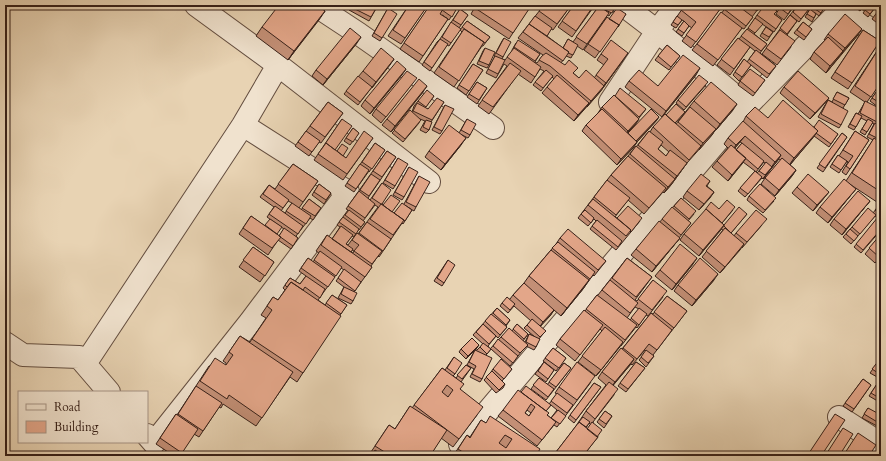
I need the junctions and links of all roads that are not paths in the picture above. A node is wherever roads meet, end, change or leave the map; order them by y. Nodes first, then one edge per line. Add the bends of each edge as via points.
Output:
1 (196, 5) edge
2 (315, 5) edge
3 (622, 5) edge
4 (677, 5) edge
5 (839, 7) edge
6 (657, 31) junction
7 (881, 37) edge
8 (278, 65) junction
9 (610, 102) edge
10 (747, 106) junction
11 (243, 125) junction
12 (493, 128) dead end
13 (429, 182) edge
14 (5, 343) edge
15 (85, 364) junction
16 (108, 391) edge
17 (839, 417) edge
18 (148, 436) edge
19 (460, 444) edge
20 (881, 444) edge

1 - 8 street
2 - 12 street
3 - 6 street
4 - 6 street
5 - 7 street
5 - 10 street
6 - 9 street
6 - 10 street
8 - 11 street
8 - 13 street
10 - 19 street
11 - 15 street
11 - 18 street via 348,192 154,443
14 - 15 street via 23,355 79,358
15 - 16 street
17 - 20 street

